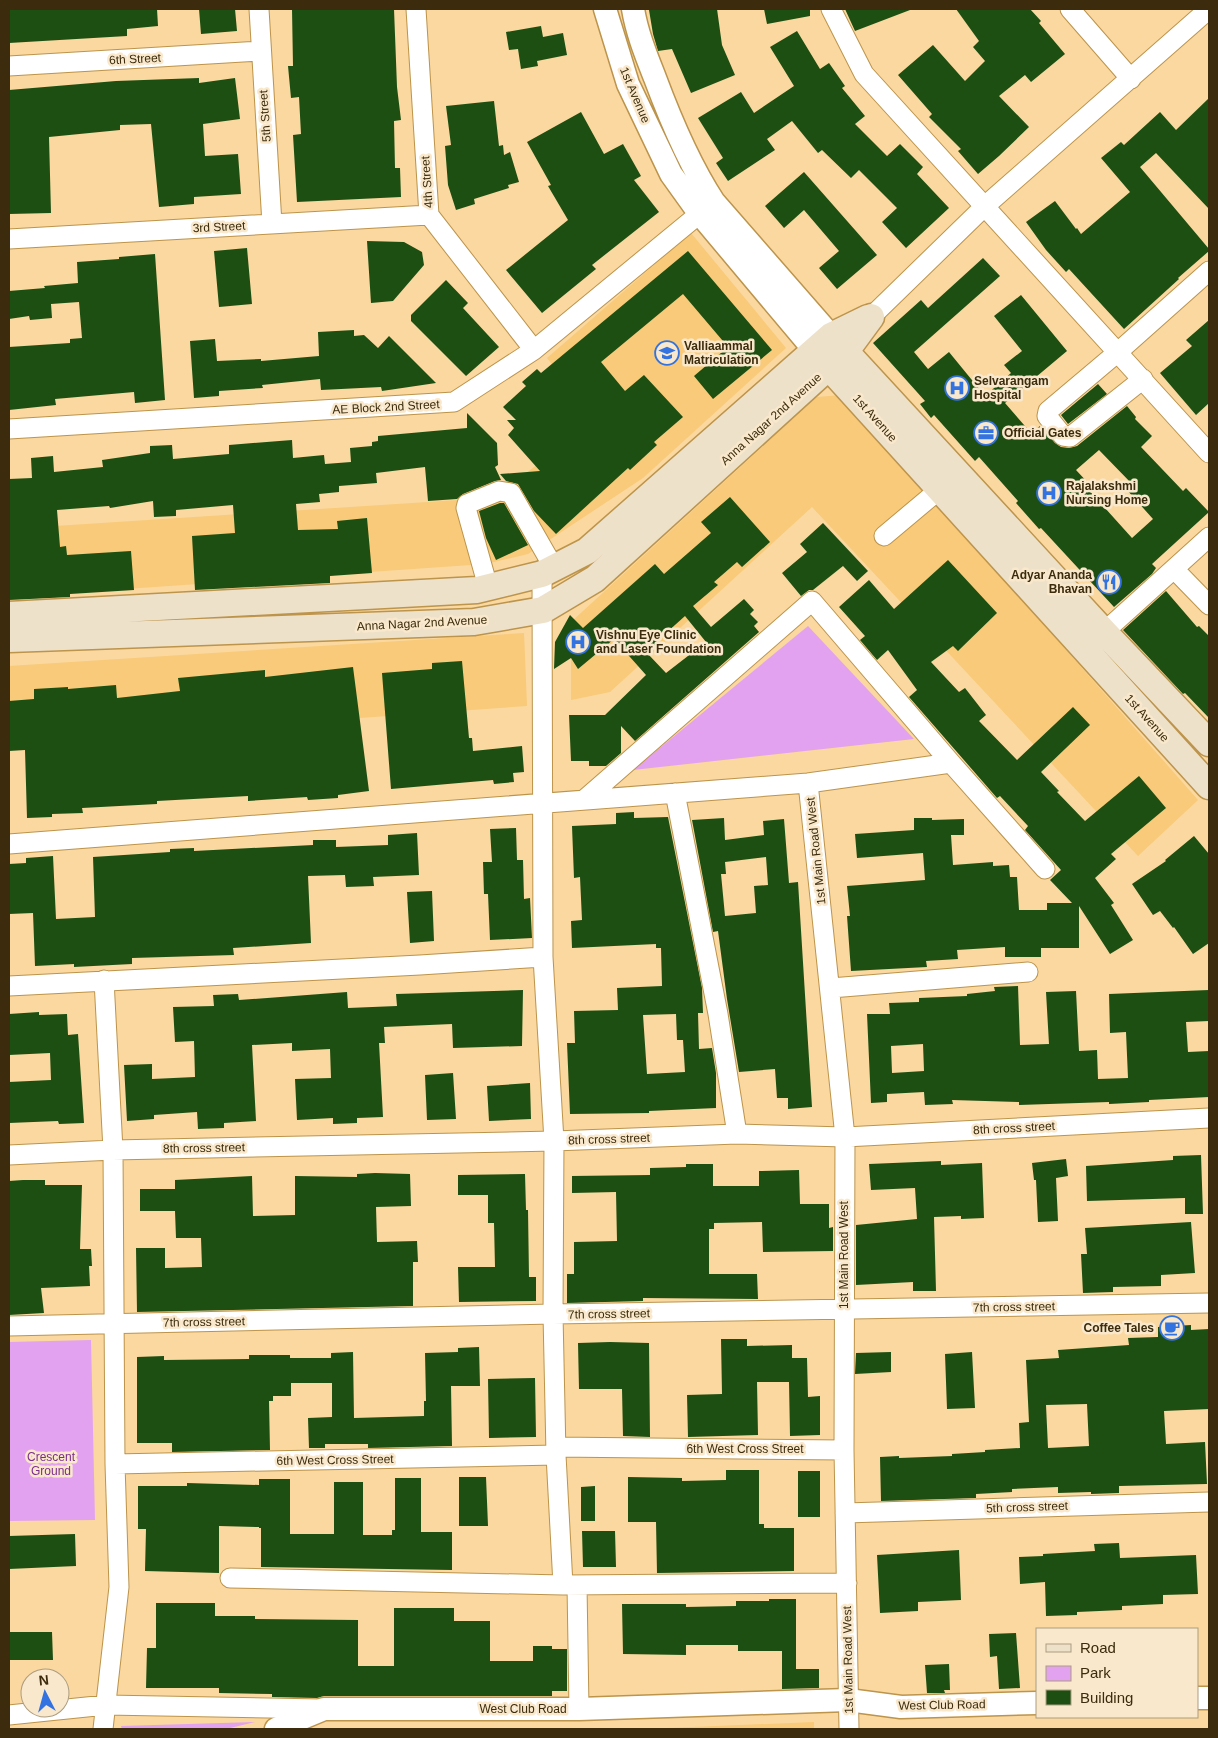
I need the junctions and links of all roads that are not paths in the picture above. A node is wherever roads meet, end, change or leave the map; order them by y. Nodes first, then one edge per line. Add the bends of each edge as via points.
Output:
1 (259, 9) edge
2 (416, 9) edge
3 (605, 9) edge
4 (633, 9) edge
5 (831, 9) edge
6 (1070, 9) edge
7 (1209, 9) edge
8 (261, 52) junction
9 (9, 66) edge
10 (1131, 79) junction
11 (985, 206) junction
12 (707, 208) junction
13 (429, 215) junction
14 (272, 224) junction
15 (9, 239) edge
16 (1209, 271) edge
17 (871, 317) joint
18 (534, 350) junction
19 (830, 351) junction
20 (1118, 352) junction
21 (1143, 379) junction
22 (9, 429) edge
23 (1209, 453) edge
24 (940, 489) junction
25 (884, 536) dead end
26 (1209, 537) edge
27 (1174, 569) junction
28 (548, 571) junction
29 (488, 587) junction
30 (1209, 606) edge
31 (543, 610) junction
32 (9, 614) edge
33 (1104, 632) junction
34 (9, 639) edge
35 (1209, 743) edge
36 (951, 763) junction
37 (808, 782) junction
38 (1209, 786) edge
39 (675, 793) junction
40 (584, 800) junction
41 (544, 803) junction
42 (9, 844) edge
43 (1045, 869) dead end
44 (543, 957) junction
45 (1028, 972) dead end
46 (104, 980) junction
47 (9, 986) edge
48 (830, 988) junction
49 (1209, 1118) edge
50 (737, 1134) junction
51 (845, 1137) junction
52 (554, 1141) junction
53 (113, 1150) junction
54 (9, 1155) edge
55 (1209, 1303) edge
56 (844, 1310) junction
57 (553, 1314) junction
58 (115, 1324) junction
59 (9, 1326) edge
60 (844, 1450) junction
61 (556, 1451) junction
62 (115, 1464) junction
63 (1209, 1502) edge
64 (845, 1513) junction
65 (230, 1578) dead end
66 (847, 1583) junction
67 (570, 1585) junction
68 (848, 1700) junction
69 (1036, 1703) edge
70 (106, 1705) junction
71 (579, 1708) junction
72 (324, 1709) junction
73 (9, 1715) edge
74 (103, 1729) edge
75 (276, 1729) edge
76 (849, 1729) edge

1 - 8 street, 5th Street
2 - 13 street, 4th Street
3 - 12 street, 1st Avenue via 628,84 671,174
4 - 12 street, 1st Avenue via 636,28 667,109 699,178
5 - 11 street via 864,74
6 - 10 street
7 - 10 street
8 - 9 street, 6th Street
8 - 14 street, 5th Street
10 - 11 street
11 - 17 street
11 - 20 street
12 - 18 street, AE Block 2nd Street
12 - 19 street, 1st Avenue
13 - 14 street, 3rd Street
13 - 18 street, 4th Street
14 - 15 street, 3rd Street
16 - 20 street
17 - 19 main road, Anna Nagar 2nd Avenue
18 - 22 street, AE Block 2nd Street via 454,402
19 - 24 main road, 1st Avenue
19 - 28 main road, Anna Nagar 2nd Avenue via 587,550
19 - 31 main road, Anna Nagar 2nd Avenue via 595,579
19 - 33 main road, 1st Avenue
20 - 21 street
20 - 21 street via 1046,414 1063,436 1074,435
21 - 23 street
24 - 25 street
24 - 38 main road, 1st Avenue
26 - 27 street
27 - 30 street
27 - 33 street
28 - 29 main road, Anna Nagar 2nd Avenue
28 - 29 street via 511,493 499,490 468,504 466,508
28 - 31 street
29 - 32 main road, Anna Nagar 2nd Avenue
31 - 34 main road, Anna Nagar 2nd Avenue via 474,622
31 - 41 street
33 - 35 main road, 1st Avenue
36 - 37 street
36 - 40 street via 812,601
36 - 43 street
37 - 39 street
37 - 48 street, 1st Main Road West
39 - 40 street
39 - 50 street via 718,1014
40 - 41 street
41 - 42 street
41 - 44 street
44 - 46 street
44 - 52 street
45 - 48 street
46 - 47 street
46 - 53 street
48 - 51 street, 1st Main Road West
49 - 51 street, 8th cross street
50 - 51 street, 8th cross street
50 - 52 street, 8th cross street
51 - 56 street, 1st Main Road West
52 - 53 street, 8th cross street
52 - 57 street
53 - 54 street, 8th cross street
53 - 58 street
55 - 56 street, 7th cross street
56 - 57 street, 7th cross street
56 - 60 street, 1st Main Road West
57 - 58 street, 7th cross street
57 - 61 street
58 - 59 street, 7th cross street
58 - 62 street
60 - 61 street, 6th West Cross Street
60 - 64 street, 1st Main Road West
61 - 62 street, 6th West Cross Street
61 - 67 street
62 - 70 street via 119,1587
63 - 64 street, 5th cross street
64 - 66 street, 1st Main Road West
65 - 67 street
66 - 67 street
66 - 68 street, 1st Main Road West
67 - 71 street
68 - 69 street, West Club Road via 901,1706
68 - 71 street, West Club Road
68 - 76 street, 1st Main Road West
70 - 72 street, West Club Road
70 - 73 street, West Club Road
70 - 74 street
71 - 72 street, West Club Road
72 - 75 street

